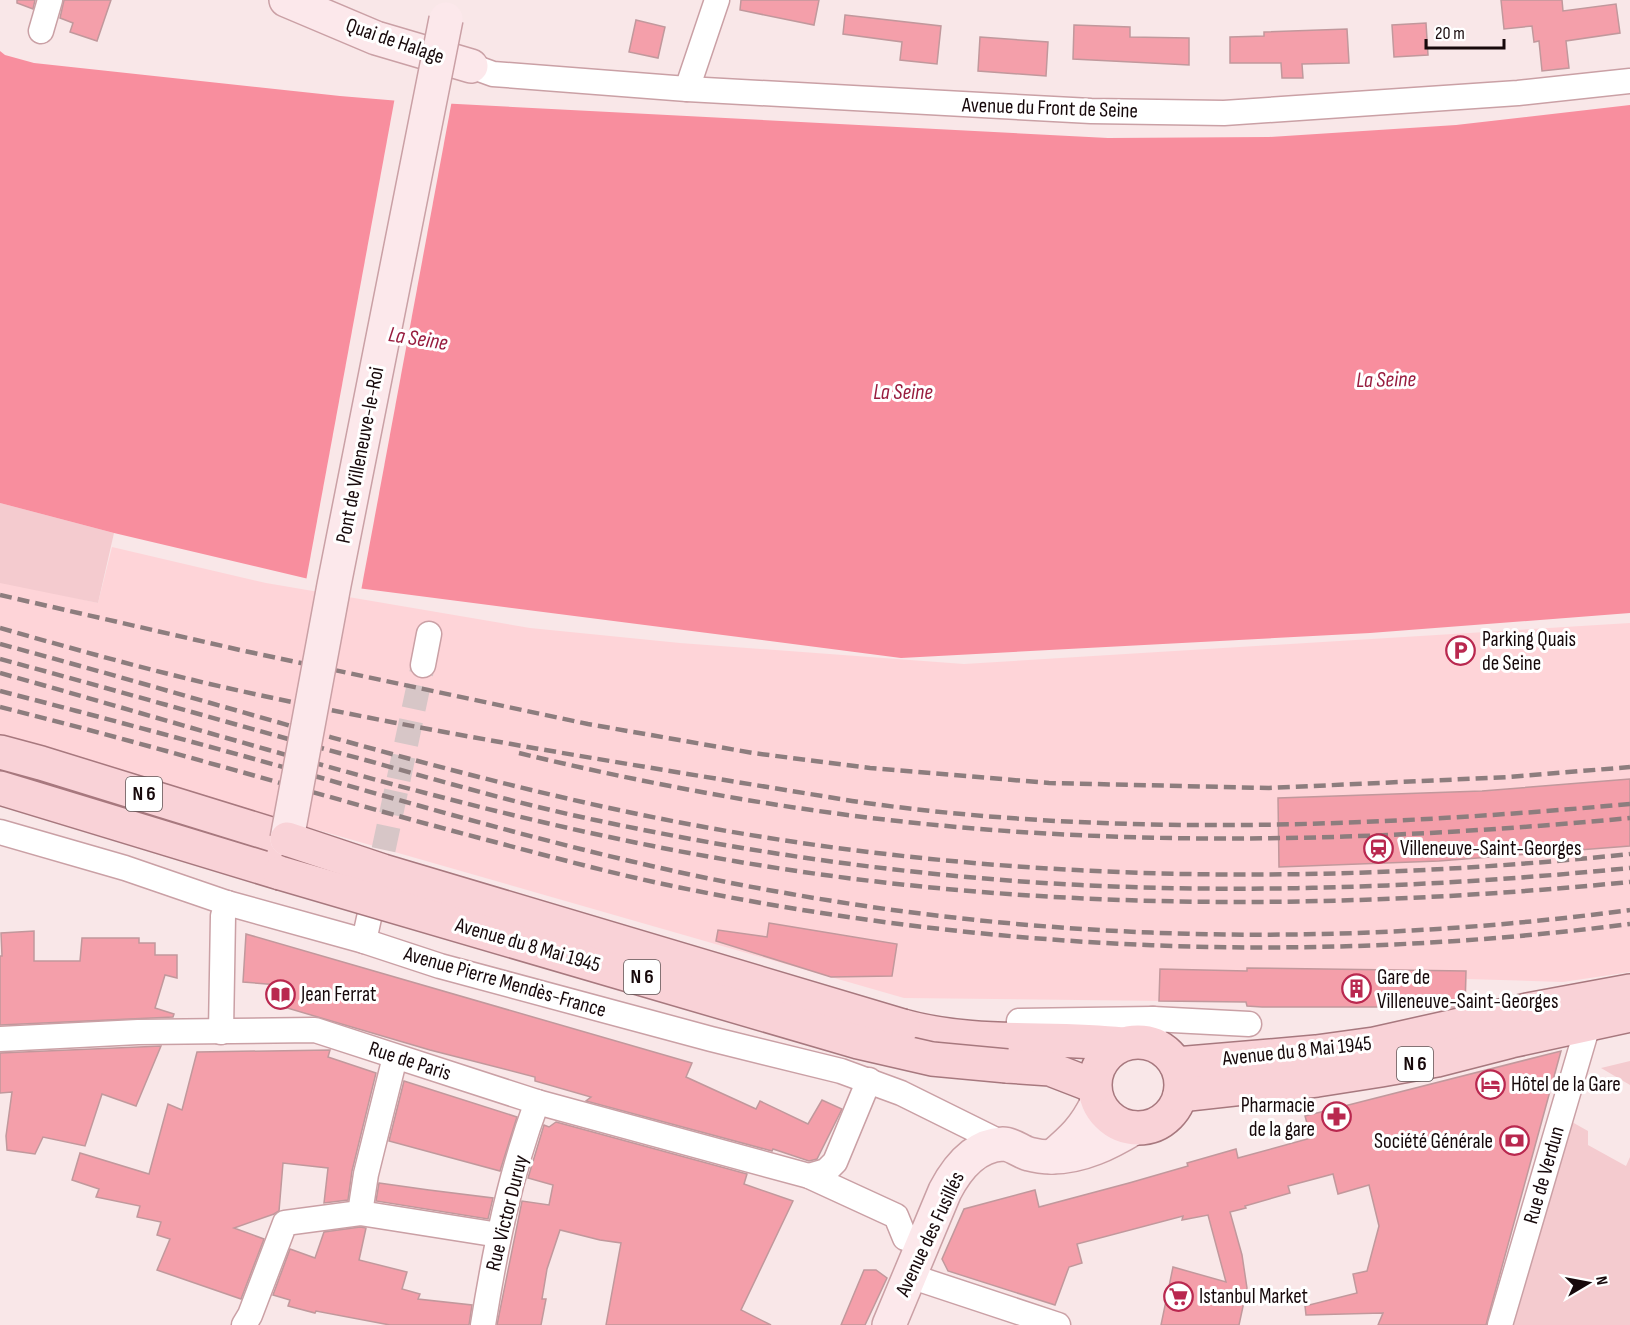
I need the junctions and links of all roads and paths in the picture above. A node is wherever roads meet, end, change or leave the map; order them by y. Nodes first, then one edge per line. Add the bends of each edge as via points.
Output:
1 (50, 0) edge
2 (286, 0) edge
3 (448, 0) edge
4 (717, 0) edge
5 (41, 31) dead end
6 (471, 66) joint
7 (1630, 81) edge
8 (687, 89) junction
9 (429, 634) dead end
10 (423, 665) tunnel mouth
11 (0, 752) edge
12 (0, 788) edge
13 (0, 832) edge
14 (287, 839) junction
15 (280, 873) junction
16 (227, 903) junction
17 (1630, 991) edge
18 (1630, 1015) edge
19 (1249, 1024) dead end
20 (1588, 1025) junction
21 (221, 1032) junction
22 (0, 1039) edge
23 (1011, 1049) junction
24 (1157, 1053) junction
25 (395, 1057) junction
26 (869, 1080) junction
27 (1096, 1095) junction
28 (537, 1102) junction
29 (1134, 1128) junction
30 (992, 1147) junction
31 (1052, 1157) junction
32 (809, 1176) junction
33 (360, 1213) junction
34 (499, 1234) junction
35 (905, 1238) dead end
36 (910, 1276) junction
37 (244, 1325) edge
38 (483, 1325) edge
39 (889, 1325) edge
40 (1058, 1325) edge
41 (1500, 1325) edge

1 - 5 street
2 - 6 main road, Quai de Halage via 376,38
3 - 14 main road, Pont de Villeneuve-le-Roi, bridge
4 - 8 street
6 - 8 street, Avenue du Front de Seine via 493,74
7 - 8 street, Avenue du Front de Seine via 1518,93 1224,113 1090,111
9 - 10 street
11 - 14 main road, Avenue du 8 Mai 1945 / N 6
12 - 15 main road, Avenue du 8 Mai 1945 / N 6
13 - 16 street, Avenue Pierre Mendès-France
14 - 15 main road
14 - 23 main road, Avenue du 8 Mai 1945 / N 6, bridge via 903,1026
15 - 23 main road, Avenue du 8 Mai 1945 / N 6, bridge via 858,1042 932,1059
16 - 21 street via 223,916
16 - 26 street, Avenue Pierre Mendès-France via 366,929 451,969
17 - 24 main road, Avenue du 8 Mai 1945 / N 6 via 1374,1044 1316,1052
18 - 20 main road, Avenue du 8 Mai 1945 / N 6
19 - 24 street, Avenue du 8 Mai 1945 / N 6
20 - 24 main road, Avenue du 8 Mai 1945 / N 6 via 1437,1060 1317,1080
20 - 41 street, Rue de Verdun
21 - 22 street, Rue de Paris
21 - 25 street, Rue de Paris via 315,1030
23 - 24 main road, Avenue du 8 Mai 1945 / N 6 via 1083,1040
23 - 27 main road, Avenue du 8 Mai 1945 / N 6
24 - 27 main road via 1111,1051 1096,1073
24 - 29 main road via 1175,1108 1153,1126
25 - 28 street, Rue de Paris
25 - 33 street
26 - 30 street, Avenue Pierre Mendès-France via 937,1109
26 - 32 street via 835,1162 826,1171
27 - 29 main road, N 6 via 1101,1110 1112,1120
27 - 31 main road via 1088,1122
28 - 32 street, Rue de Paris
28 - 34 street, Rue Victor Duruy
29 - 31 main road via 1092,1150
30 - 31 main road
30 - 36 main road, Avenue des Fusillés via 966,1160 954,1173
32 - 35 street, Rue de Paris via 896,1216
33 - 34 street
33 - 37 street via 285,1223
34 - 38 street, Rue Victor Duruy
36 - 39 main road, Avenue des Fusillés
36 - 40 street

